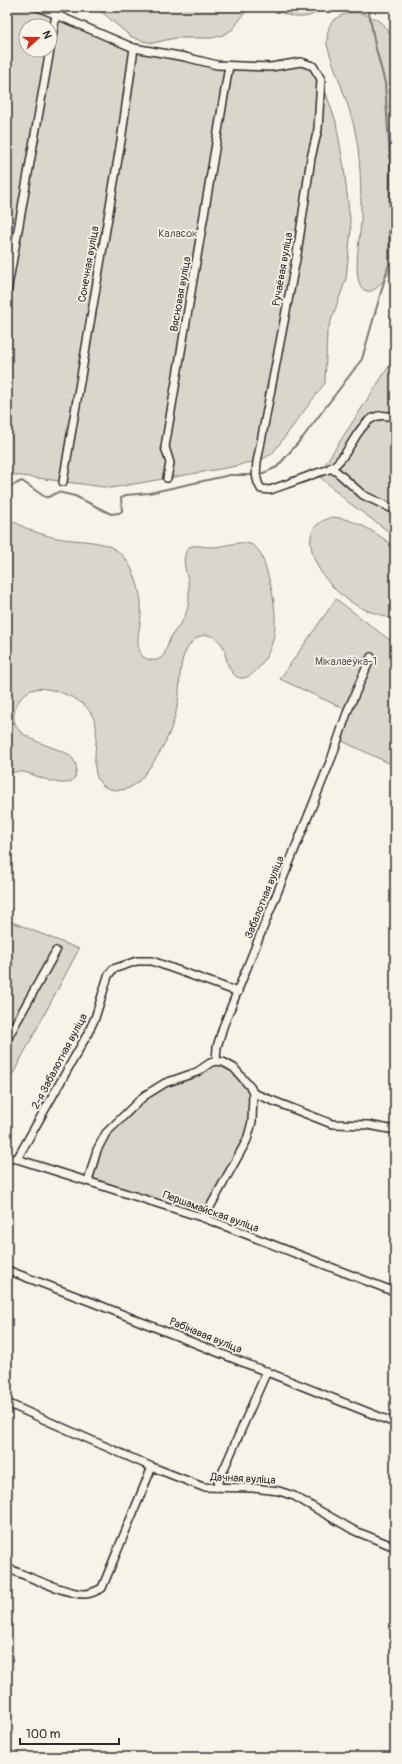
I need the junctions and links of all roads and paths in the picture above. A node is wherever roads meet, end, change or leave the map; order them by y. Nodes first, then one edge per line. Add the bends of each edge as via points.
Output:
1 (38, 7) edge
2 (56, 15) junction
3 (55, 18) edge
4 (134, 48) junction
5 (48, 58) edge
6 (229, 66) junction
7 (7, 292) edge
8 (395, 418) edge
9 (330, 468) junction
10 (167, 478) dead end
11 (63, 482) dead end
12 (395, 510) edge
13 (371, 657) dead end
14 (56, 951) dead end
15 (238, 992) junction
16 (7, 1039) edge
17 (216, 1061) junction
18 (253, 1093) junction
19 (395, 1130) edge
20 (7, 1158) edge
21 (17, 1159) junction
22 (88, 1181) junction
23 (204, 1218) junction
24 (7, 1270) edge
25 (395, 1292) edge
26 (267, 1371) junction
27 (7, 1403) edge
28 (395, 1423) edge
29 (152, 1467) junction
30 (216, 1487) junction
31 (395, 1547) edge
32 (7, 1568) edge

1 - 2 street
2 - 3 street
2 - 4 street
4 - 6 street
4 - 11 street, Сонечная вуліца via 122,135
5 - 7 street
6 - 9 street, Ручаёвая вуліца via 271,67 305,62 313,66 321,80 318,128 256,476 261,488 270,490
6 - 10 street, Вясновая вуліца via 165,447 170,463
8 - 9 street via 382,414 372,417 346,452
9 - 12 street via 363,495
13 - 15 street, Забалотная вуліца
14 - 16 street
15 - 17 street, Забалотная вуліца via 218,1041
15 - 21 street, 2-я Забалотная вуліца via 165,964 144,960 113,969 108,976 87,1035
17 - 18 street via 234,1068
17 - 22 street via 197,1072 159,1086 122,1116 101,1141
18 - 19 street via 332,1124 368,1125
18 - 23 street via 252,1122 247,1140
20 - 21 street
21 - 22 street, Першамайская вуліца
22 - 23 street, Першамайская вуліца
23 - 25 street, Першамайская вуліца
24 - 26 street, Рабінавая вуліца
26 - 28 street, Рабінавая вуліца
26 - 30 street
27 - 29 street, Дачная вуліца
29 - 30 street, Дачная вуліца via 203,1487
29 - 32 street via 102,1588 84,1594 72,1592
30 - 31 street, Дачная вуліца via 253,1488 279,1491 294,1496 355,1530

